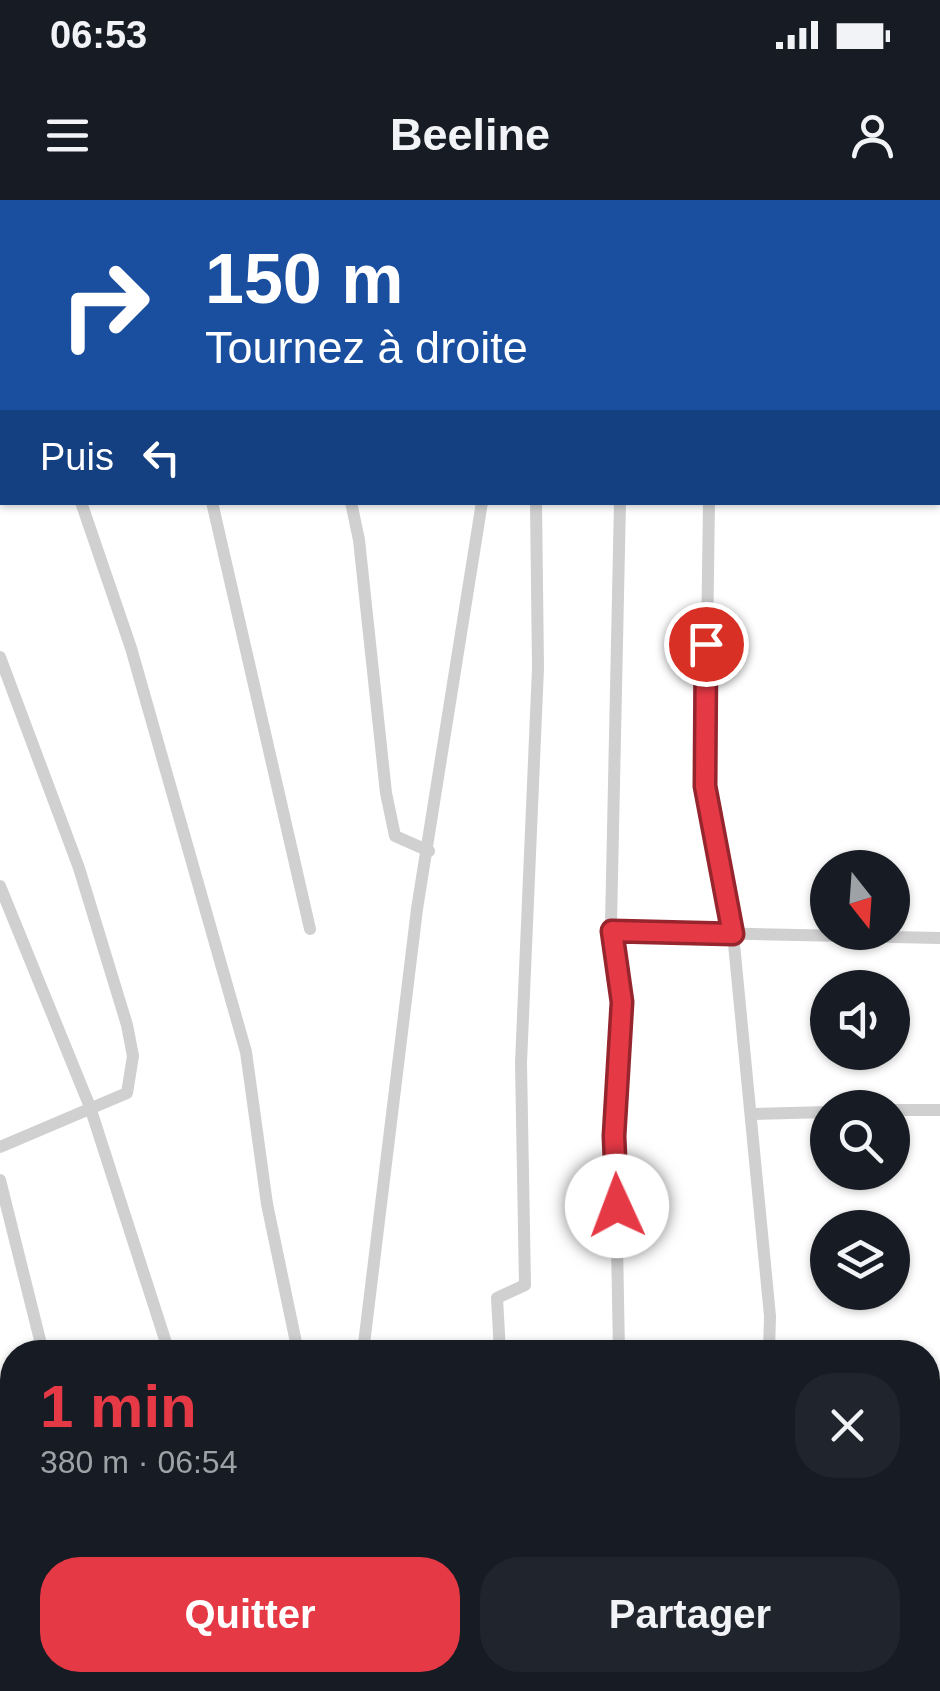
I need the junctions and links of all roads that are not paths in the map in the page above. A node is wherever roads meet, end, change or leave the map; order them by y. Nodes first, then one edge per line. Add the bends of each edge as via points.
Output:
1 (83, 505) edge
2 (213, 505) edge
3 (352, 505) edge
4 (482, 505) edge
5 (536, 505) edge
6 (620, 505) edge
7 (709, 505) edge
8 (0, 657) edge
9 (429, 850) junction
10 (0, 886) edge
11 (310, 929) dead end
12 (612, 931) junction
13 (733, 934) junction
14 (940, 938) edge
15 (90, 1108) junction
16 (910, 1110) edge
17 (940, 1110) edge
18 (810, 1112) edge
19 (751, 1114) junction
20 (0, 1147) edge
21 (0, 1180) edge
22 (40, 1340) edge
23 (165, 1340) edge
24 (295, 1340) edge
25 (363, 1340) edge
26 (499, 1340) edge
27 (619, 1340) edge
28 (769, 1340) edge

1 - 24 street via 246,1052 267,1204
2 - 11 street
3 - 9 street via 395,836
4 - 9 street
5 - 26 street via 538,668 522,1063 526,1285 497,1298
6 - 12 street
7 - 13 street via 705,786
8 - 15 street via 79,868 130,1040 126,1093
9 - 25 street via 416,909
10 - 15 street
12 - 13 street
12 - 27 street via 622,1002 614,1136
13 - 14 street
13 - 19 street
15 - 20 street
15 - 23 street
16 - 17 street
18 - 19 street
19 - 28 street
21 - 22 street

